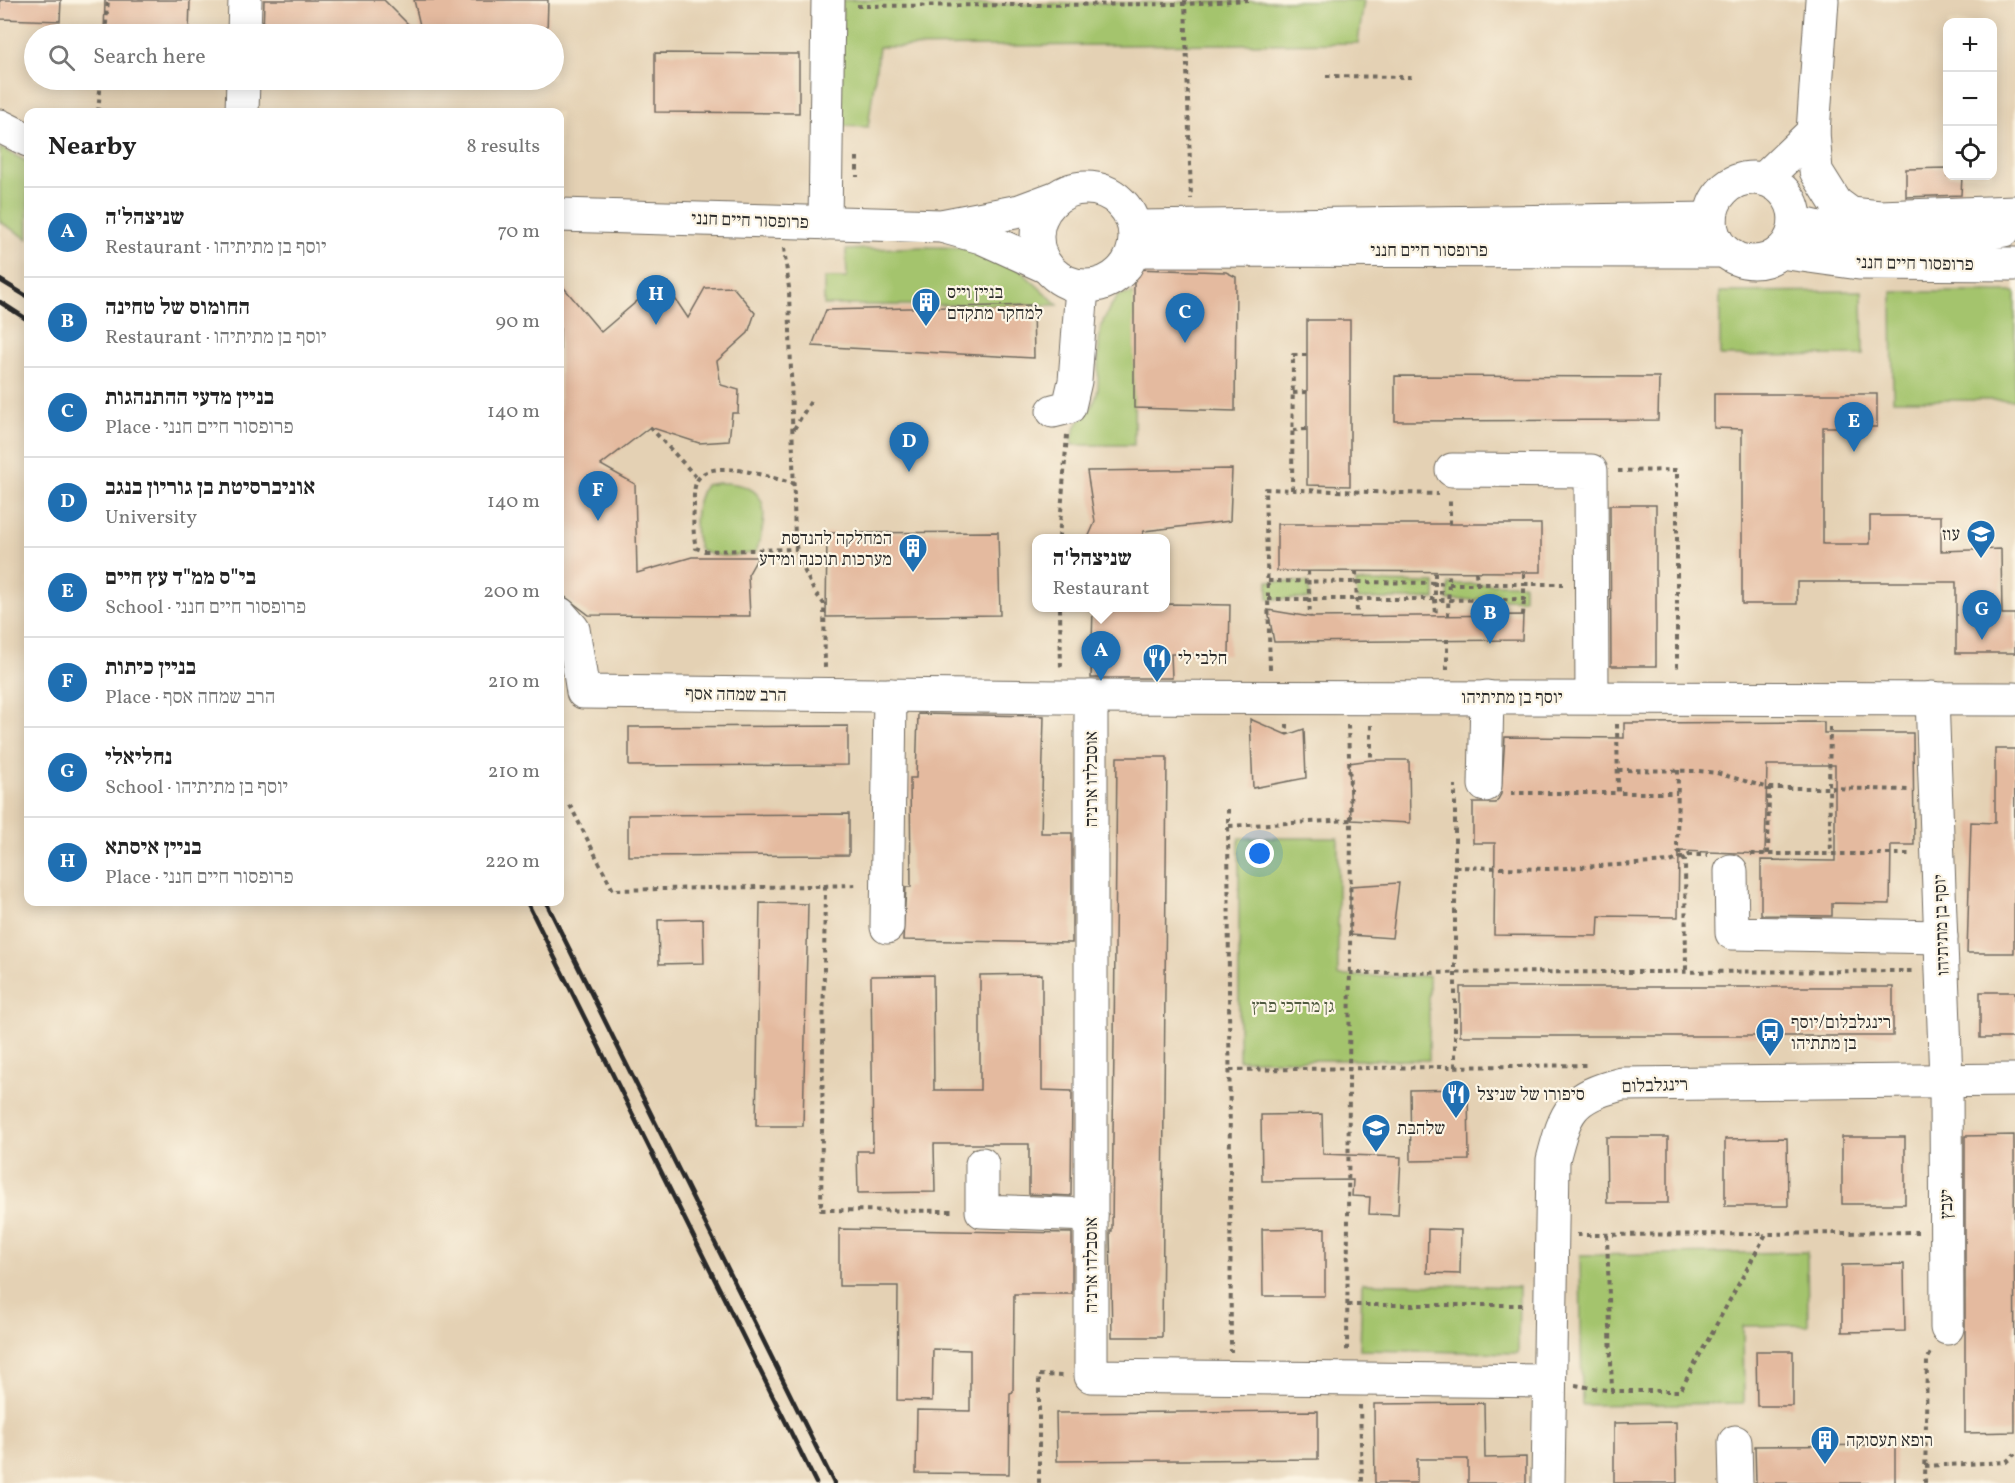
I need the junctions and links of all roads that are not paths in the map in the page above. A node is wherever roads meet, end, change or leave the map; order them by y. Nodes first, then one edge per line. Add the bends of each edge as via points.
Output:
1 (244, 0) edge
2 (1822, 0) edge
3 (843, 3) edge
4 (244, 24) edge
5 (243, 90) edge
6 (242, 108) edge
7 (0, 126) edge
8 (1813, 132) junction
9 (24, 138) edge
10 (1764, 179) junction
11 (1055, 198) junction
12 (2015, 212) edge
13 (564, 214) edge
14 (1711, 219) junction
15 (1795, 222) junction
16 (825, 223) junction
17 (941, 226) junction
18 (2015, 228) edge
19 (1135, 238) junction
20 (1724, 251) junction
21 (1780, 252) junction
22 (2015, 264) edge
23 (1047, 267) junction
24 (1082, 287) junction
25 (1061, 409) road end
26 (1452, 470) dead end
27 (564, 619) edge
28 (890, 695) junction
29 (1091, 697) junction
30 (1486, 697) junction
31 (1604, 698) junction
32 (1932, 698) junction
33 (2015, 699) edge
34 (1474, 789) road end
35 (1732, 860) road end
36 (887, 927) dead end
37 (1941, 937) junction
38 (1946, 1080) junction
39 (2015, 1080) edge
40 (982, 1164) dead end
41 (1091, 1215) junction
42 (1947, 1328) road end
43 (1548, 1381) junction
44 (1736, 1442) dead end
45 (1548, 1483) edge
46 (1736, 1483) edge

1 - 4 street
2 - 8 street
3 - 16 street
5 - 6 street
7 - 9 street
8 - 10 street
8 - 12 street via 1816,171 1836,203 1851,214 1880,217
10 - 14 street via 1750,177 1725,188 1716,199
10 - 15 street via 1777,184 1787,195 1794,208
11 - 17 street, פרופסור חיים חנני via 1020,211
11 - 19 street via 1071,190 1102,190 1129,211
11 - 23 street via 1040,218 1037,234 1039,252
13 - 16 street, פרופסור חיים חנני
14 - 19 street, פרופסור חיים חנני via 1192,226
14 - 20 street via 1716,240
15 - 18 street, פרופסור חיים חנני via 1891,241 1931,240
15 - 21 street via 1791,239
16 - 17 street, פרופסור חיים חנני
17 - 23 street, פרופסור חיים חנני via 981,237
19 - 20 street, פרופסור חיים חנני
19 - 24 street via 1127,265 1115,278
20 - 21 street via 1746,261 1770,258
21 - 22 street, פרופסור חיים חנני via 1859,263
23 - 24 street via 1059,279
24 - 25 street via 1075,381
26 - 31 street via 1591,471
27 - 28 street, הרב שמחה אסף via 573,629 583,692
28 - 29 street, הרב שמחה אסף
28 - 36 street
29 - 30 street, יוסף בן מתיתיהו via 1359,707
29 - 41 street, אוסבלדו ארניה
30 - 31 street, יוסף בן מתיתיהו
30 - 34 street
31 - 32 street, יוסף בן מתיתיהו
32 - 33 street, יוסף בן מתיתיהו
32 - 37 street, יוסף בן מתיתיהו
35 - 37 street via 1732,933
37 - 38 street, יוסף בן מתיתיהו
38 - 39 street, רינגלבלום
38 - 42 street, יעבץ
38 - 43 street, רינגלבלום via 1622,1084 1593,1091 1575,1104 1561,1128 1553,1160
40 - 41 street via 982,1211
41 - 43 street, אוסבלדו ארניה via 1091,1376
43 - 45 street, רינגלבלום
44 - 46 street

